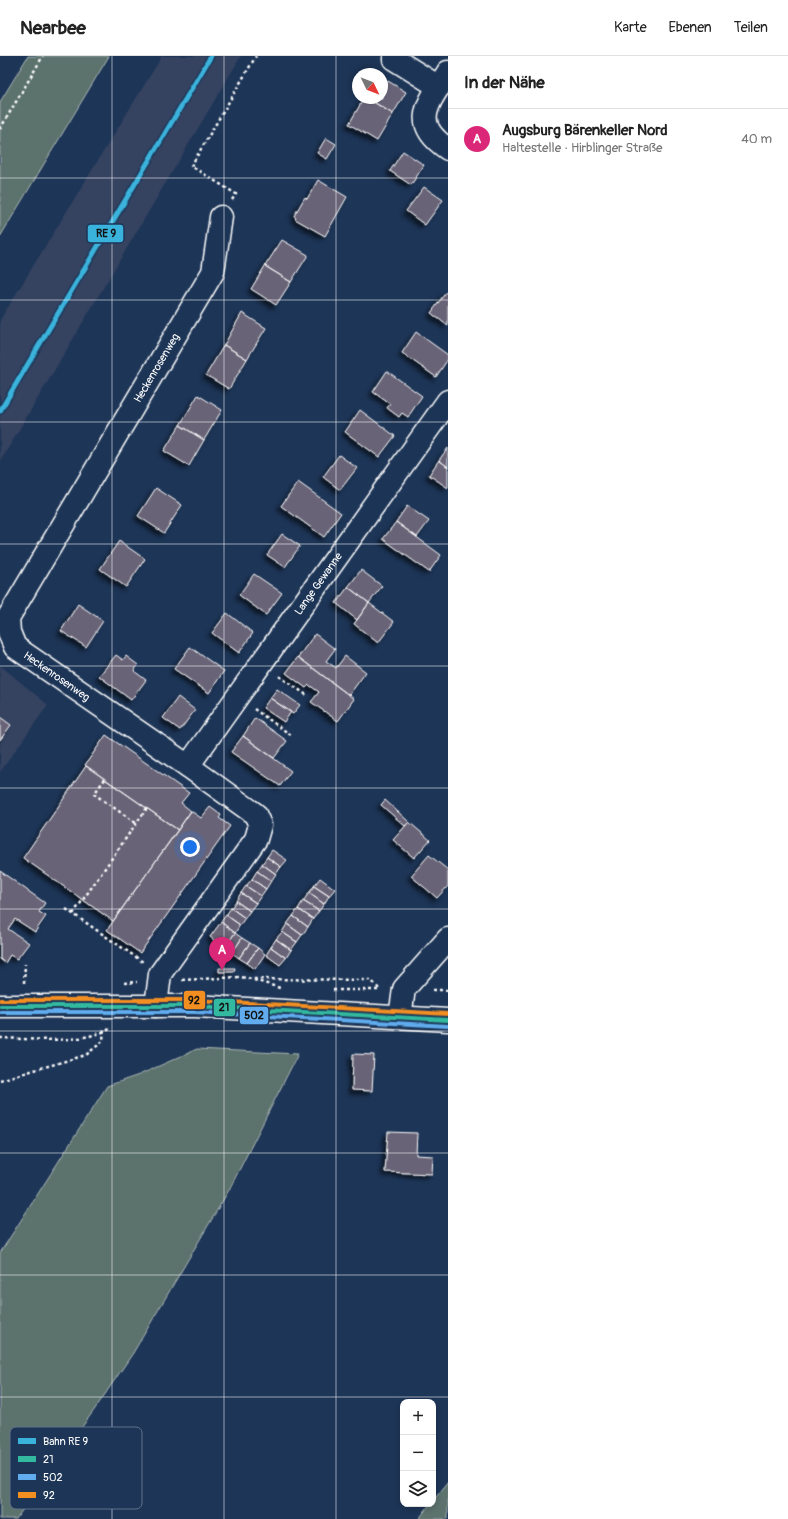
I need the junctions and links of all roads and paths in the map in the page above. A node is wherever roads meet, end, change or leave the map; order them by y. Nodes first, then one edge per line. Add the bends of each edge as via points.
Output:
1 (43, 56) edge
2 (256, 56) edge
3 (394, 58) dead end
4 (444, 80) edge
5 (0, 129) edge
6 (448, 149) edge
7 (236, 194) dead end
8 (221, 217) dead end
9 (448, 401) edge
10 (261, 664) junction
11 (308, 696) dead end
12 (237, 698) junction
13 (291, 735) dead end
14 (188, 766) junction
15 (105, 779) dead end
16 (147, 808) dead end
17 (136, 823) junction
18 (66, 909) dead end
19 (73, 914) junction
20 (448, 939) edge
21 (25, 964) dead end
22 (160, 978) junction
23 (252, 979) junction
24 (24, 983) dead end
25 (282, 988) dead end
26 (327, 990) dead end
27 (0, 1006) edge
28 (156, 1006) junction
29 (112, 1017) junction
30 (400, 1017) junction
31 (448, 1020) edge
32 (103, 1033) junction
33 (0, 1038) edge
34 (0, 1080) edge

1 - 5 path
2 - 7 path via 191,166
3 - 4 street
4 - 6 street via 426,110 426,125 436,141
8 - 14 street, Heckenrosenweg via 213,272 8,618 8,632 15,647
9 - 10 street, Lange Gewanne
10 - 11 path
10 - 12 street, Lange Gewanne
12 - 13 path
12 - 14 street, Lange Gewanne
14 - 22 street, Heckenrosenweg via 255,814 260,825 256,839
15 - 17 path via 94,794
16 - 17 path
17 - 19 path
18 - 19 path
19 - 22 path
20 - 30 street via 404,989
21 - 24 path
22 - 23 path
22 - 28 street, Heckenrosenweg
23 - 25 path
23 - 26 path via 371,980 380,990
27 - 29 street
28 - 29 street
28 - 30 street
29 - 32 path
29 - 32 path
30 - 31 street
32 - 33 path via 73,1039
32 - 34 path via 103,1041 86,1055

